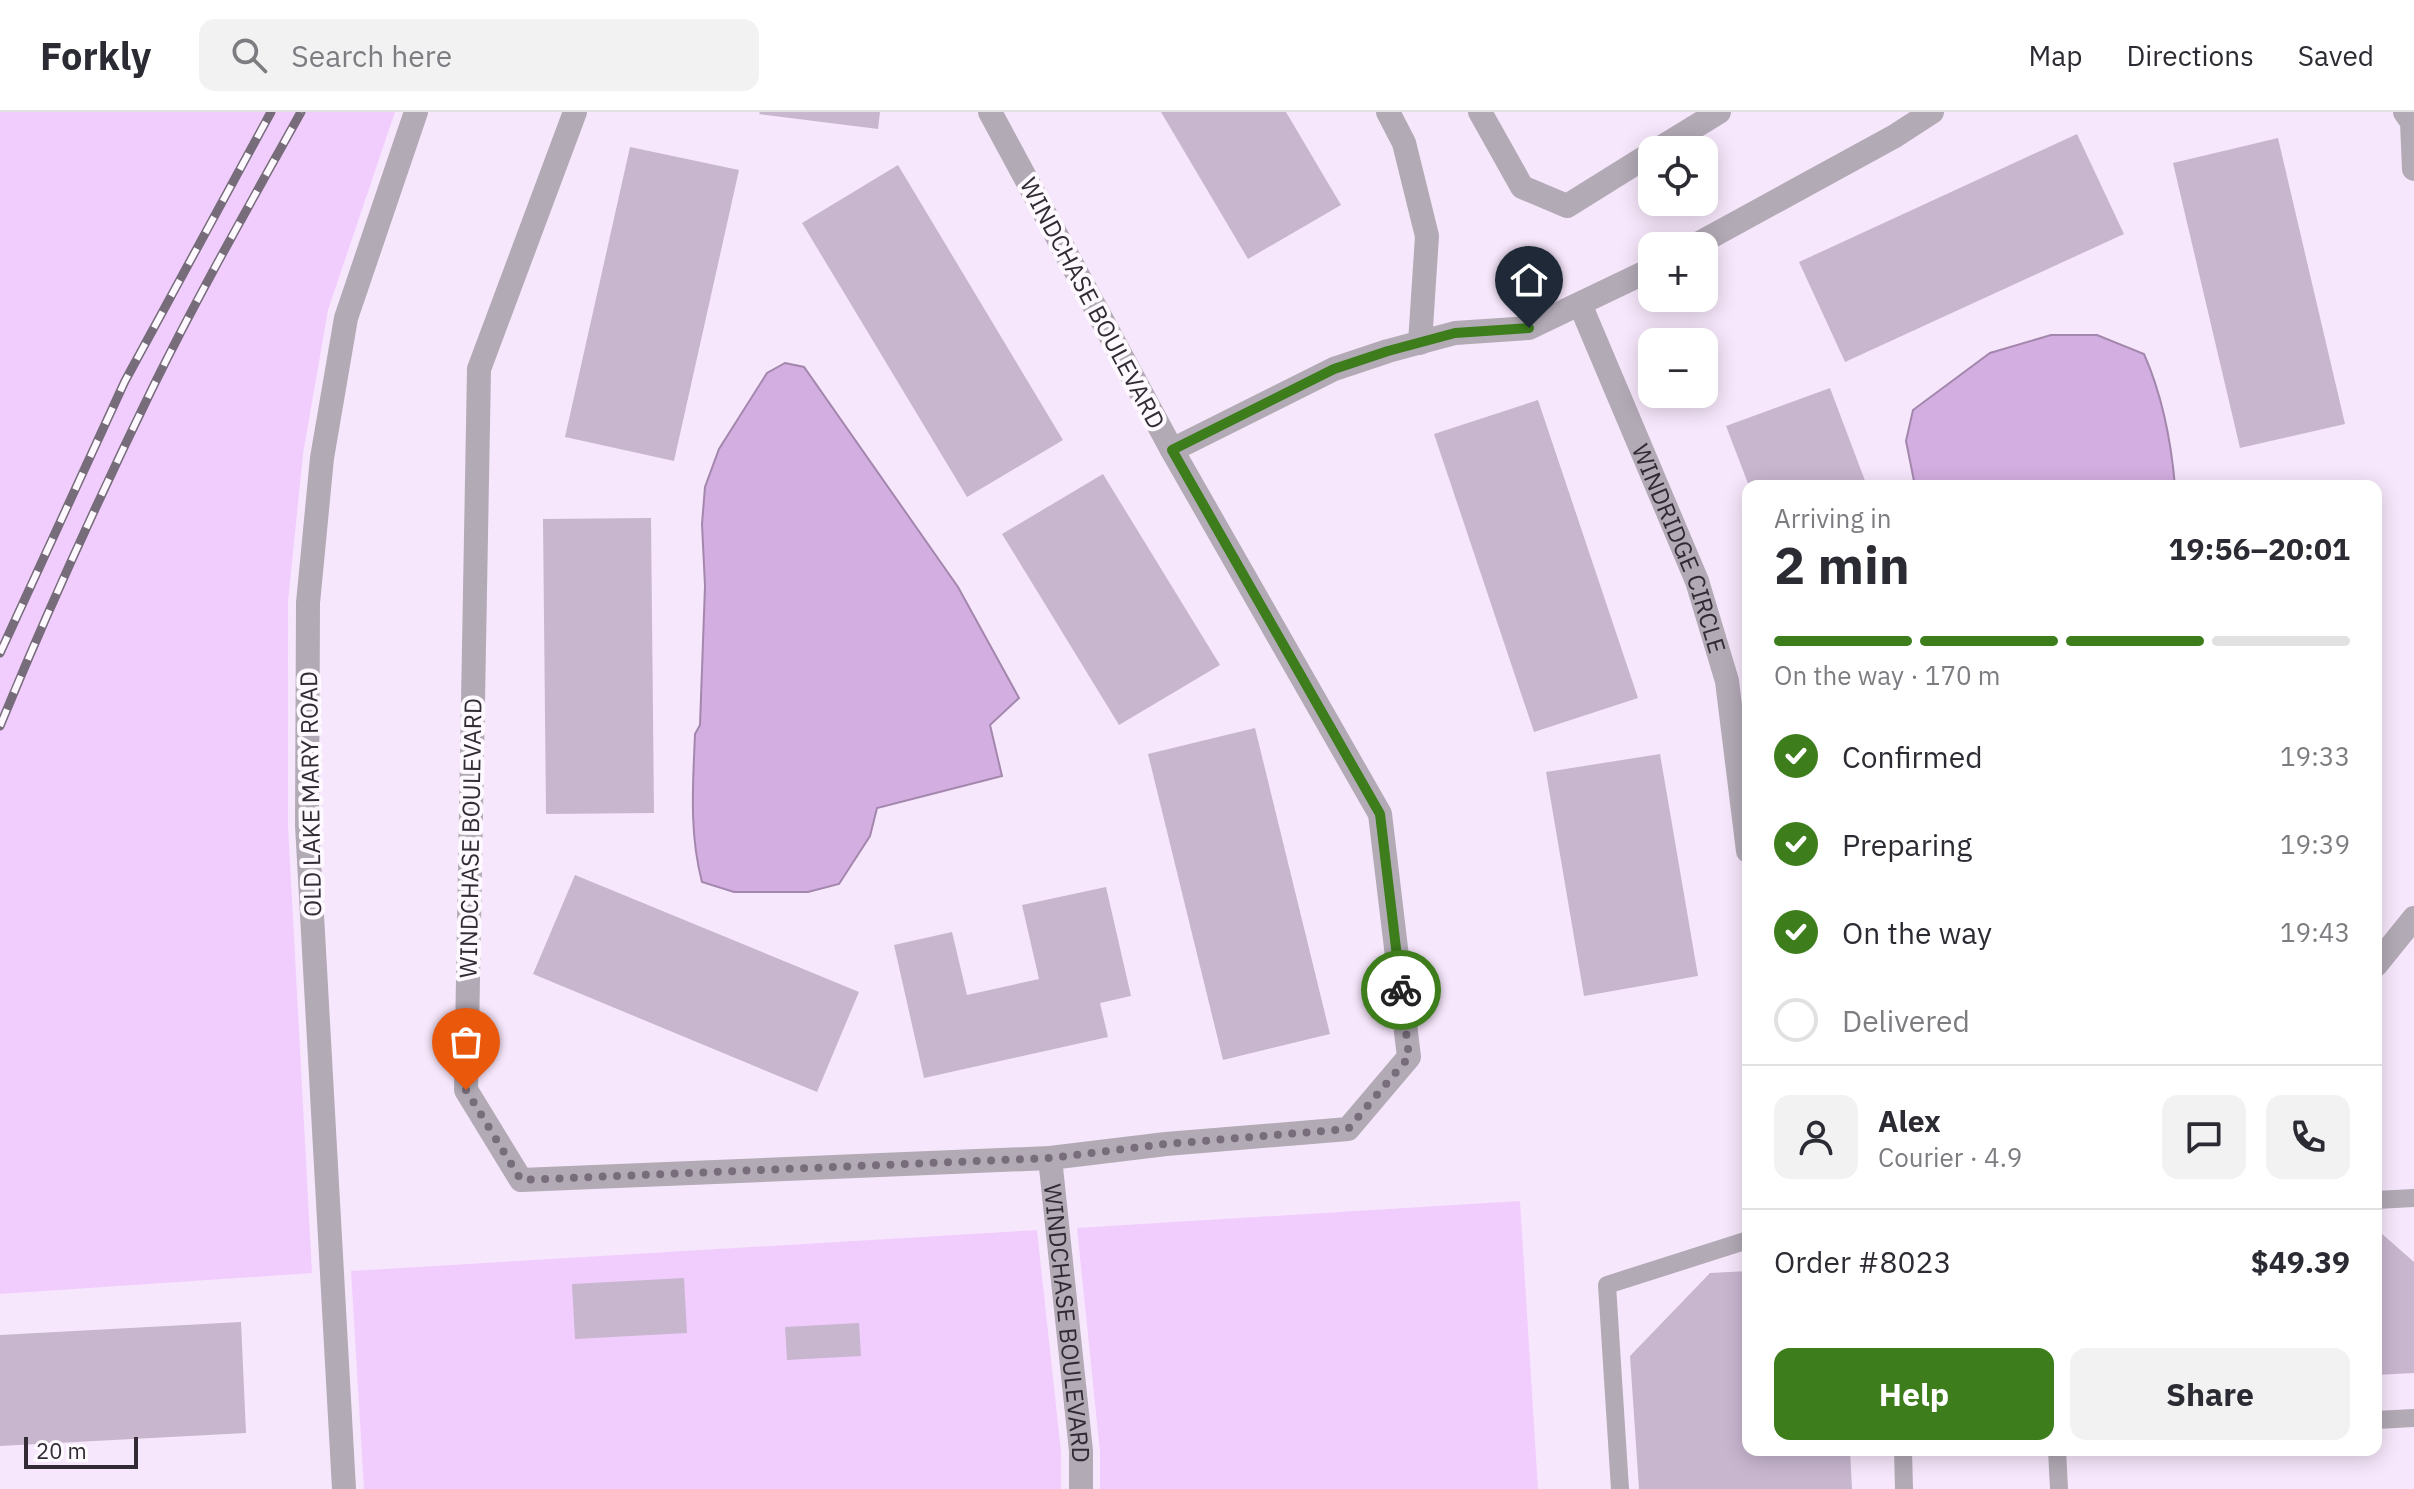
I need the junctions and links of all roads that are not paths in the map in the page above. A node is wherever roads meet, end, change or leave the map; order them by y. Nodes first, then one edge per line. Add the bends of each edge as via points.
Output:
1 (416, 112) edge
2 (575, 112) edge
3 (990, 112) edge
4 (1388, 112) edge
5 (1480, 112) edge
6 (1719, 112) edge
7 (1932, 112) edge
8 (2405, 112) edge
9 (1680, 136) edge
10 (1638, 162) edge
11 (2414, 169) edge
12 (1718, 233) edge
13 (1638, 276) edge
14 (1580, 304) junction
15 (1420, 343) junction
16 (1172, 450) junction
17 (1742, 802) edge
18 (2414, 918) edge
19 (2382, 958) edge
20 (1050, 1158) junction
21 (2414, 1198) edge
22 (2382, 1200) edge
23 (1742, 1242) edge
24 (2414, 1418) edge
25 (2382, 1420) edge
26 (1903, 1456) edge
27 (2057, 1456) edge
28 (344, 1489) edge
29 (1081, 1489) edge
30 (1620, 1489) edge
31 (1904, 1489) edge
32 (2059, 1489) edge

1 - 28 street, OLD LAKE MARY ROAD via 346,318 322,458 308,603 307,825
2 - 20 street, WINDCHASE BOULEVARD via 479,369 466,1090 521,1180
3 - 16 street, WINDCHASE BOULEVARD
4 - 15 street via 1404,143 1427,236
5 - 10 street via 1522,187 1567,206
6 - 9 street
7 - 12 street
8 - 11 street via 2412,122
13 - 14 street
14 - 15 street via 1529,328 1455,333
14 - 17 street, WINDRIDGE CIRCLE via 1697,581 1727,681
15 - 16 street via 1334,369
16 - 20 street, WINDCHASE BOULEVARD via 1380,814 1409,1057 1348,1129
18 - 19 street
20 - 29 street, WINDCHASE BOULEVARD
21 - 22 lane
23 - 30 lane via 1607,1285
24 - 25 lane
26 - 31 lane
27 - 32 lane

